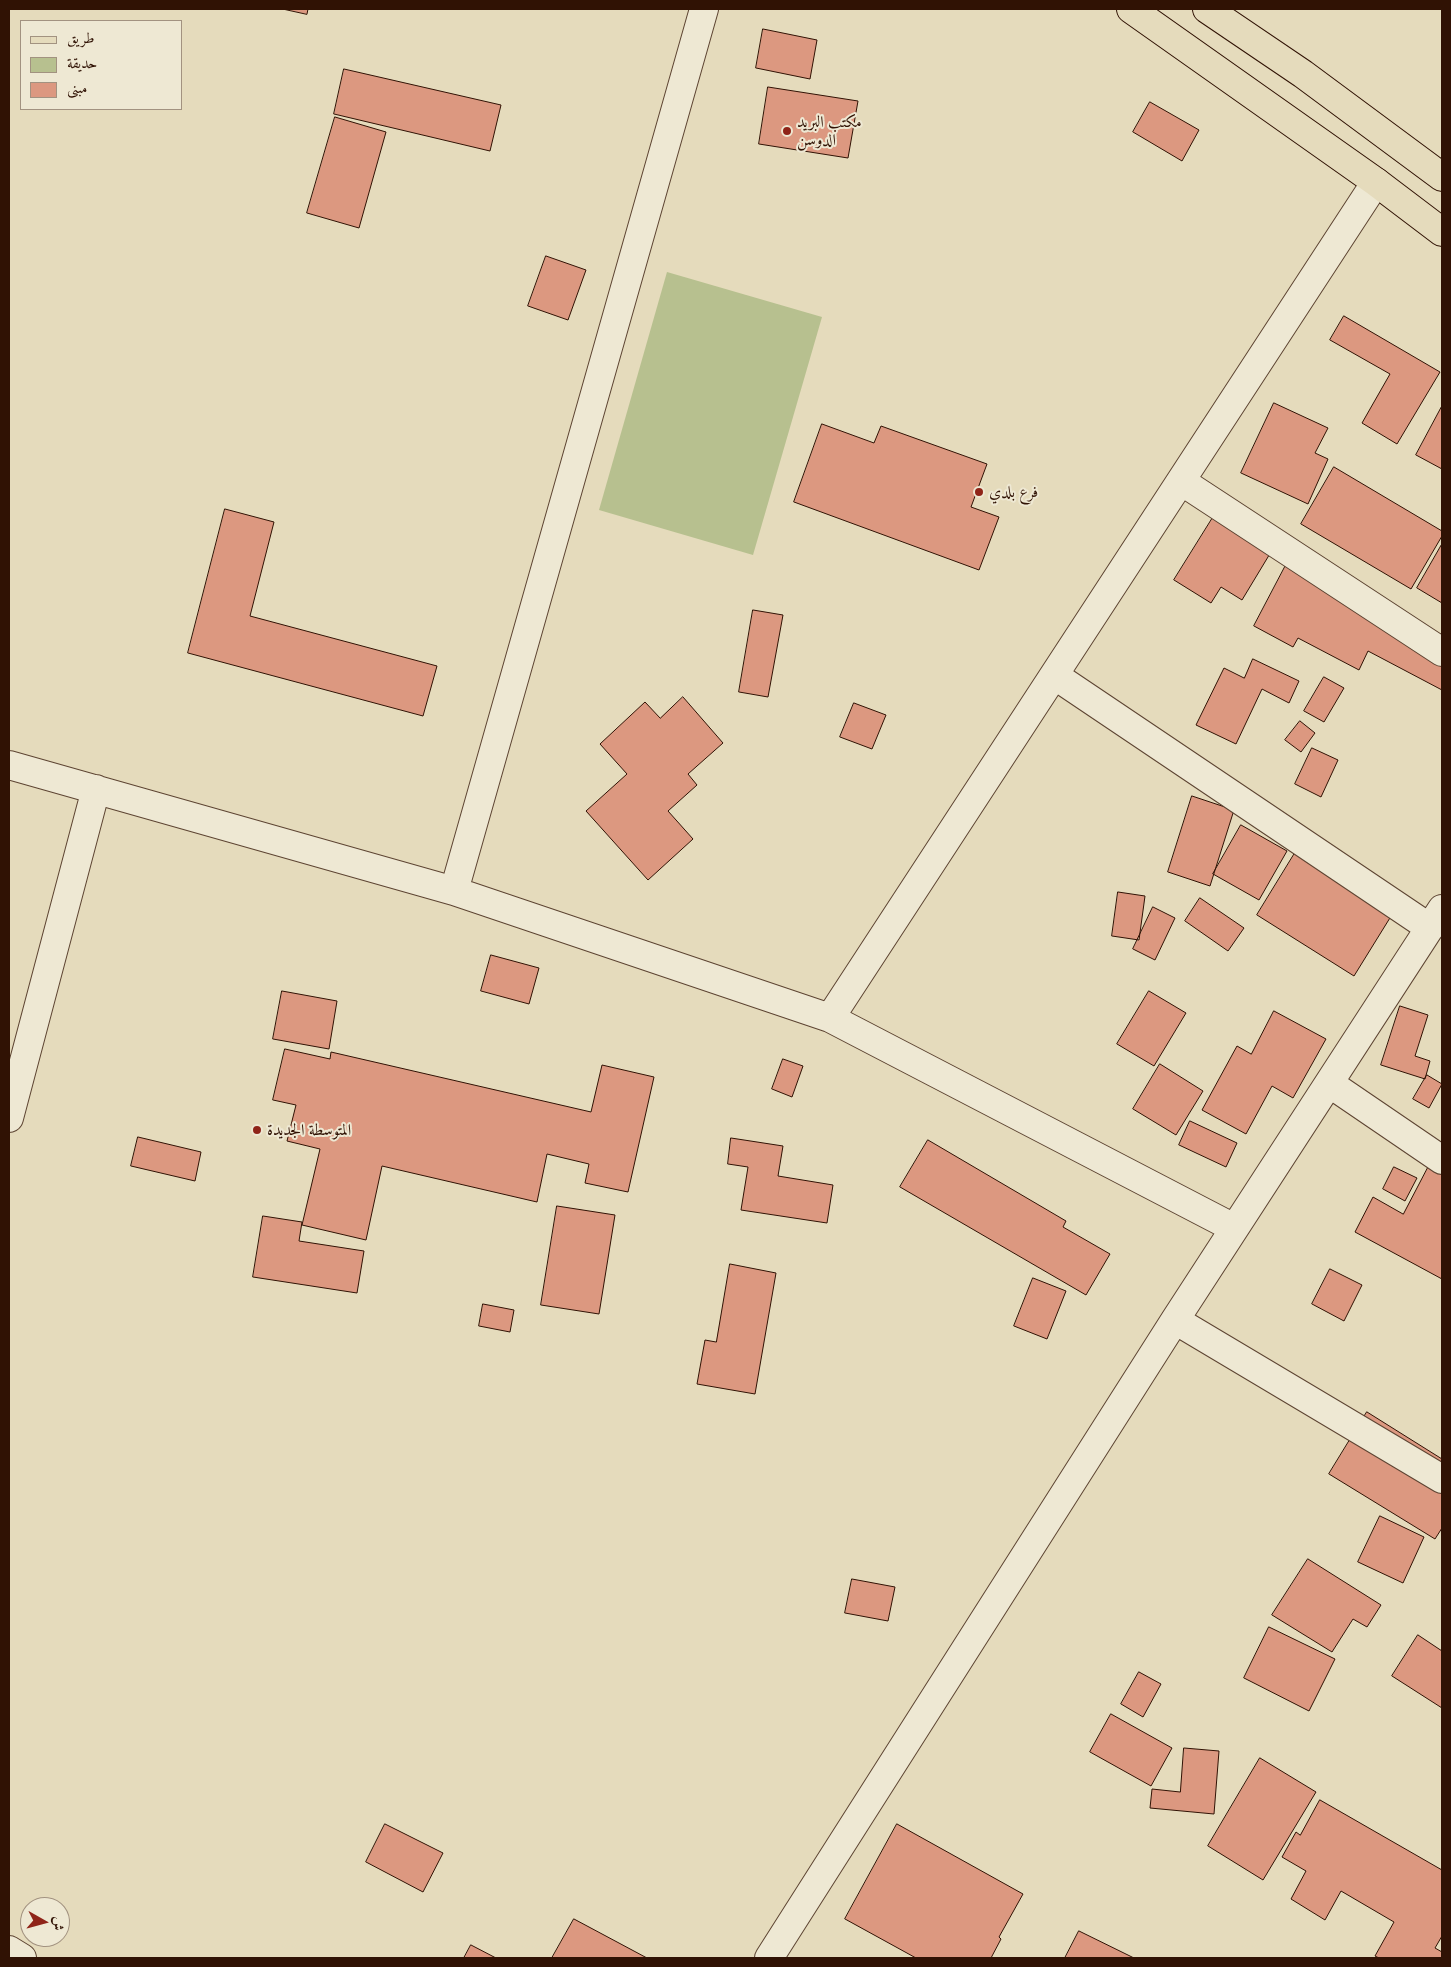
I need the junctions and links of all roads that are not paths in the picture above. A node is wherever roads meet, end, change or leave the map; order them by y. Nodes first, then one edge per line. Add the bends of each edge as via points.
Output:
1 (704, 9) edge
2 (1131, 9) edge
3 (1207, 9) edge
4 (1442, 177) edge
5 (1376, 182) junction
6 (1442, 232) edge
7 (1181, 481) junction
8 (1442, 652) edge
9 (1054, 675) junction
10 (9, 765) edge
11 (96, 789) junction
12 (454, 891) junction
13 (1436, 918) edge
14 (830, 1018) junction
15 (1329, 1083) junction
16 (9, 1118) edge
17 (1442, 1160) edge
18 (1234, 1228) junction
19 (1175, 1320) junction
20 (1442, 1479) edge
21 (9, 1950) edge
22 (22, 1958) edge
23 (769, 1958) edge

1 - 12 street
2 - 5 main road
3 - 4 main road via 1303,74
5 - 6 main road
5 - 7 street
7 - 8 street
7 - 9 street
9 - 13 street
9 - 14 street
10 - 11 street
11 - 12 street
11 - 16 street
12 - 14 street
13 - 15 street
14 - 18 street
15 - 17 street
15 - 18 street
18 - 19 street
19 - 20 street
19 - 23 street
21 - 22 street

